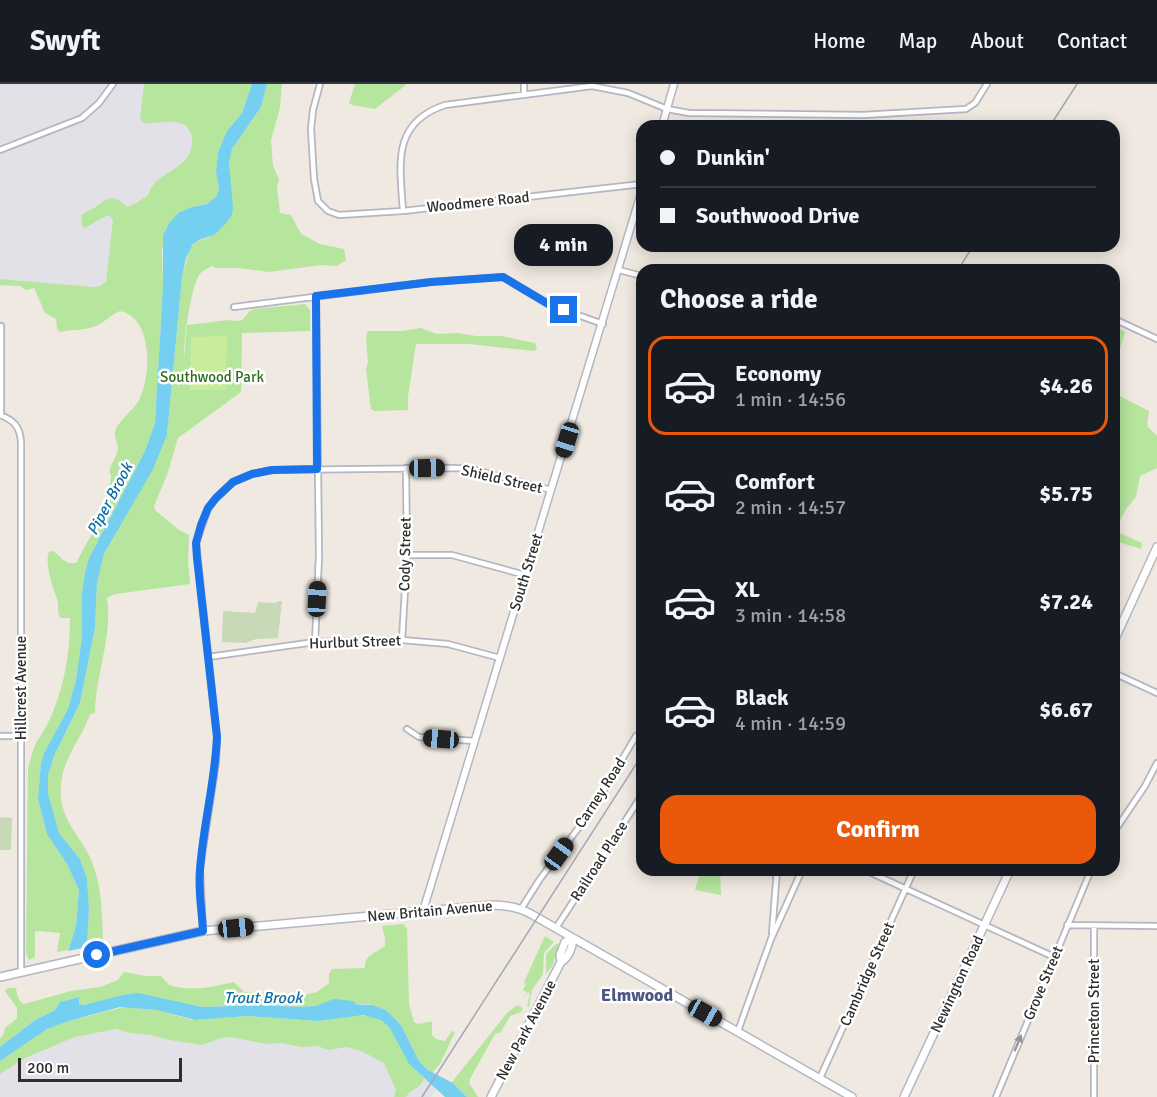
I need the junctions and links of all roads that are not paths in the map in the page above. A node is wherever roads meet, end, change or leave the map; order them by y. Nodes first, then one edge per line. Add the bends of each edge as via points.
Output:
1 (113, 84) edge
2 (320, 84) edge
3 (524, 84) edge
4 (674, 84) edge
5 (980, 84) edge
6 (592, 85) edge
7 (985, 87) edge
8 (524, 94) junction
9 (667, 109) junction
10 (664, 120) edge
11 (0, 150) edge
12 (636, 185) edge
13 (404, 211) junction
14 (636, 212) edge
15 (619, 270) junction
16 (636, 274) edge
17 (316, 296) junction
18 (234, 307) dead end
19 (1120, 322) edge
20 (603, 324) junction
21 (1, 326) edge
22 (1157, 339) edge
23 (0, 415) edge
24 (406, 468) junction
25 (317, 469) junction
26 (551, 490) junction
27 (1157, 547) edge
28 (407, 555) junction
29 (525, 575) junction
30 (1120, 628) edge
31 (402, 640) junction
32 (315, 642) junction
33 (208, 657) junction
34 (500, 658) junction
35 (1120, 676) edge
36 (1157, 693) edge
37 (407, 729) dead end
38 (0, 736) edge
39 (20, 736) junction
40 (636, 736) dead end
41 (474, 741) junction
42 (1157, 762) edge
43 (636, 804) edge
44 (1120, 823) edge
45 (776, 876) edge
46 (799, 876) edge
47 (878, 876) edge
48 (911, 876) edge
49 (1007, 876) edge
50 (1088, 876) edge
51 (906, 889) junction
52 (521, 909) junction
53 (423, 911) junction
54 (984, 925) junction
55 (1067, 925) junction
56 (1094, 926) junction
57 (1157, 926) edge
58 (556, 928) junction
59 (203, 931) junction
60 (572, 938) junction
61 (771, 939) junction
62 (1054, 957) junction
63 (21, 972) junction
64 (0, 977) edge
65 (738, 1031) junction
66 (820, 1078) junction
67 (490, 1097) edge
68 (852, 1097) edge
69 (904, 1097) edge
70 (996, 1097) edge
71 (1094, 1097) edge

1 - 11 street via 82,118
2 - 13 street, Woodmere Road via 311,129 318,201 339,215
3 - 8 street
4 - 9 street
5 - 7 street
6 - 8 street
6 - 9 street via 628,93
7 - 9 street via 975,103 957,110 863,115 689,113
8 - 13 street via 445,105 417,120 401,148
9 - 10 street
12 - 13 street, Woodmere Road
14 - 15 street, South Street
15 - 16 street
15 - 20 street, South Street
17 - 18 street
17 - 20 street via 503,277 550,305
17 - 25 street
19 - 22 street
20 - 26 street, South Street
21 - 23 street
23 - 39 street, Hillcrest Avenue via 11,419 21,434
24 - 25 street, Shield Street
24 - 26 street, Shield Street via 476,470
24 - 28 street, Cody Street
25 - 32 street via 319,556
25 - 33 street, Shield Street via 252,474 233,482 208,508 196,543
26 - 29 street, South Street
27 - 30 main road
28 - 29 street via 452,555
28 - 31 street, Cody Street
29 - 34 street, South Street
31 - 32 street, Hurlbut Street
31 - 34 street, Hurlbut Street via 448,644
32 - 33 street, Hurlbut Street
33 - 59 street, Shield Street via 217,737 200,869
34 - 41 street, South Street
35 - 36 street
37 - 41 street via 419,737
38 - 39 street
39 - 63 street, Hillcrest Avenue
40 - 52 street, Carney Road via 592,810
41 - 53 street, South Street
42 - 44 street
43 - 58 street, Railroad Place
45 - 61 street
46 - 61 street
47 - 51 street
48 - 51 street, Cambridge Street
49 - 54 main road, Newington Road
50 - 55 street, Grove Street
51 - 54 street
51 - 66 street, Cambridge Street
52 - 53 main road, New Britain Avenue via 492,905
52 - 58 main road, New Britain Avenue
53 - 59 main road, New Britain Avenue
54 - 62 street
54 - 69 main road, Newington Road
55 - 56 street
55 - 62 street, Grove Street
56 - 57 street
56 - 71 street, Princeton Street
58 - 60 main road, New Britain Avenue
59 - 63 main road, New Britain Avenue
60 - 65 main road, New Britain Avenue
60 - 67 main road, New Park Avenue via 565,942 561,962
61 - 65 street
70 -> 62 street, Grove Street
63 - 64 main road, New Britain Avenue
65 - 66 main road, New Britain Avenue
66 - 68 main road, New Britain Avenue

